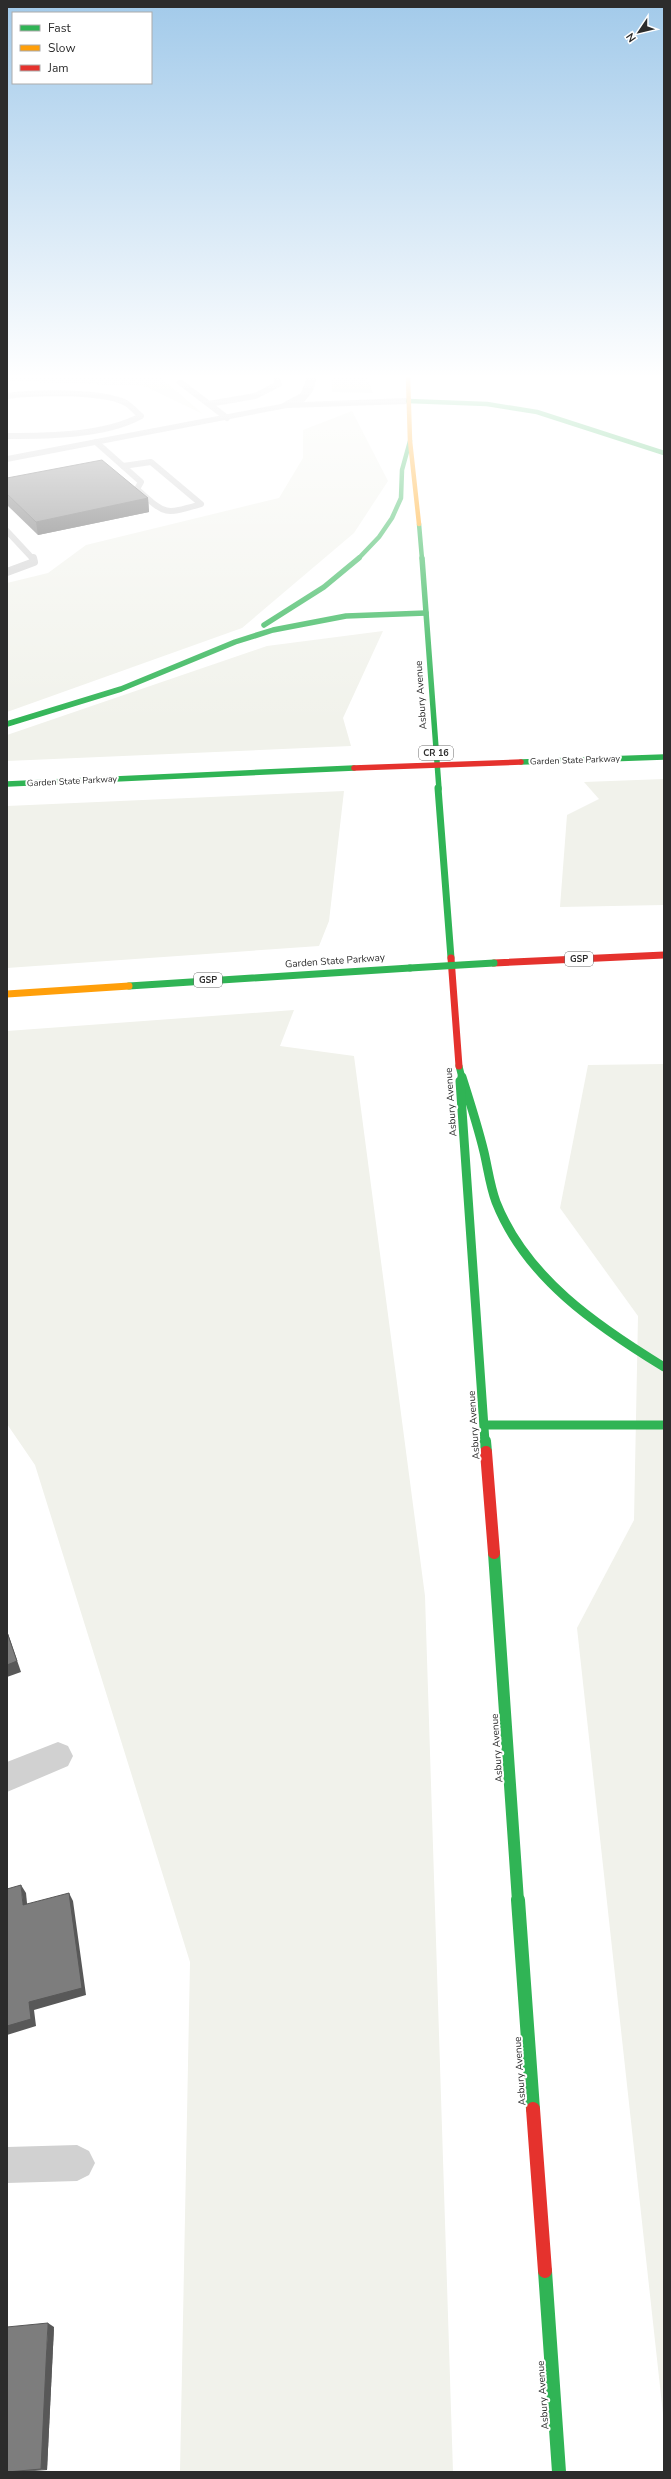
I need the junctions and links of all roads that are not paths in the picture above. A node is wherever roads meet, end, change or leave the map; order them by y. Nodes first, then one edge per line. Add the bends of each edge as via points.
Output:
1 (142, 493) edge
2 (188, 493) edge
3 (401, 493) edge
4 (415, 493) edge
5 (7, 531) edge
6 (7, 572) edge
7 (426, 613) junction
8 (235, 642) junction
9 (7, 724) edge
10 (664, 757) edge
11 (7, 784) edge
12 (664, 955) edge
13 (7, 994) edge
14 (459, 1066) junction
15 (664, 1367) edge
16 (485, 1425) junction
17 (664, 1425) edge
18 (58, 1756) dead end
19 (7, 1777) edge
20 (77, 2163) dead end
21 (7, 2165) edge
22 (559, 2472) edge

1 - 2 lane via 162,511 173,512 201,504
3 - 8 main road via 401,499 388,522 349,567 323,588
4 - 7 main road, Asbury Avenue / CR 16
5 - 6 lane via 34,562
7 - 8 main road via 388,612 329,618 273,630
7 - 14 main road, Asbury Avenue / CR 16
8 - 9 main road via 121,688
10 - 11 main road, Garden State Parkway, bridge
12 - 13 main road, Garden State Parkway / GSP, bridge via 494,963
14 - 15 main road via 497,1203 517,1241 550,1283 575,1307 599,1327
14 - 16 main road, Asbury Avenue / CR 16
16 - 17 main road
16 - 22 main road, Asbury Avenue / CR 16
18 - 19 street
20 - 21 street

